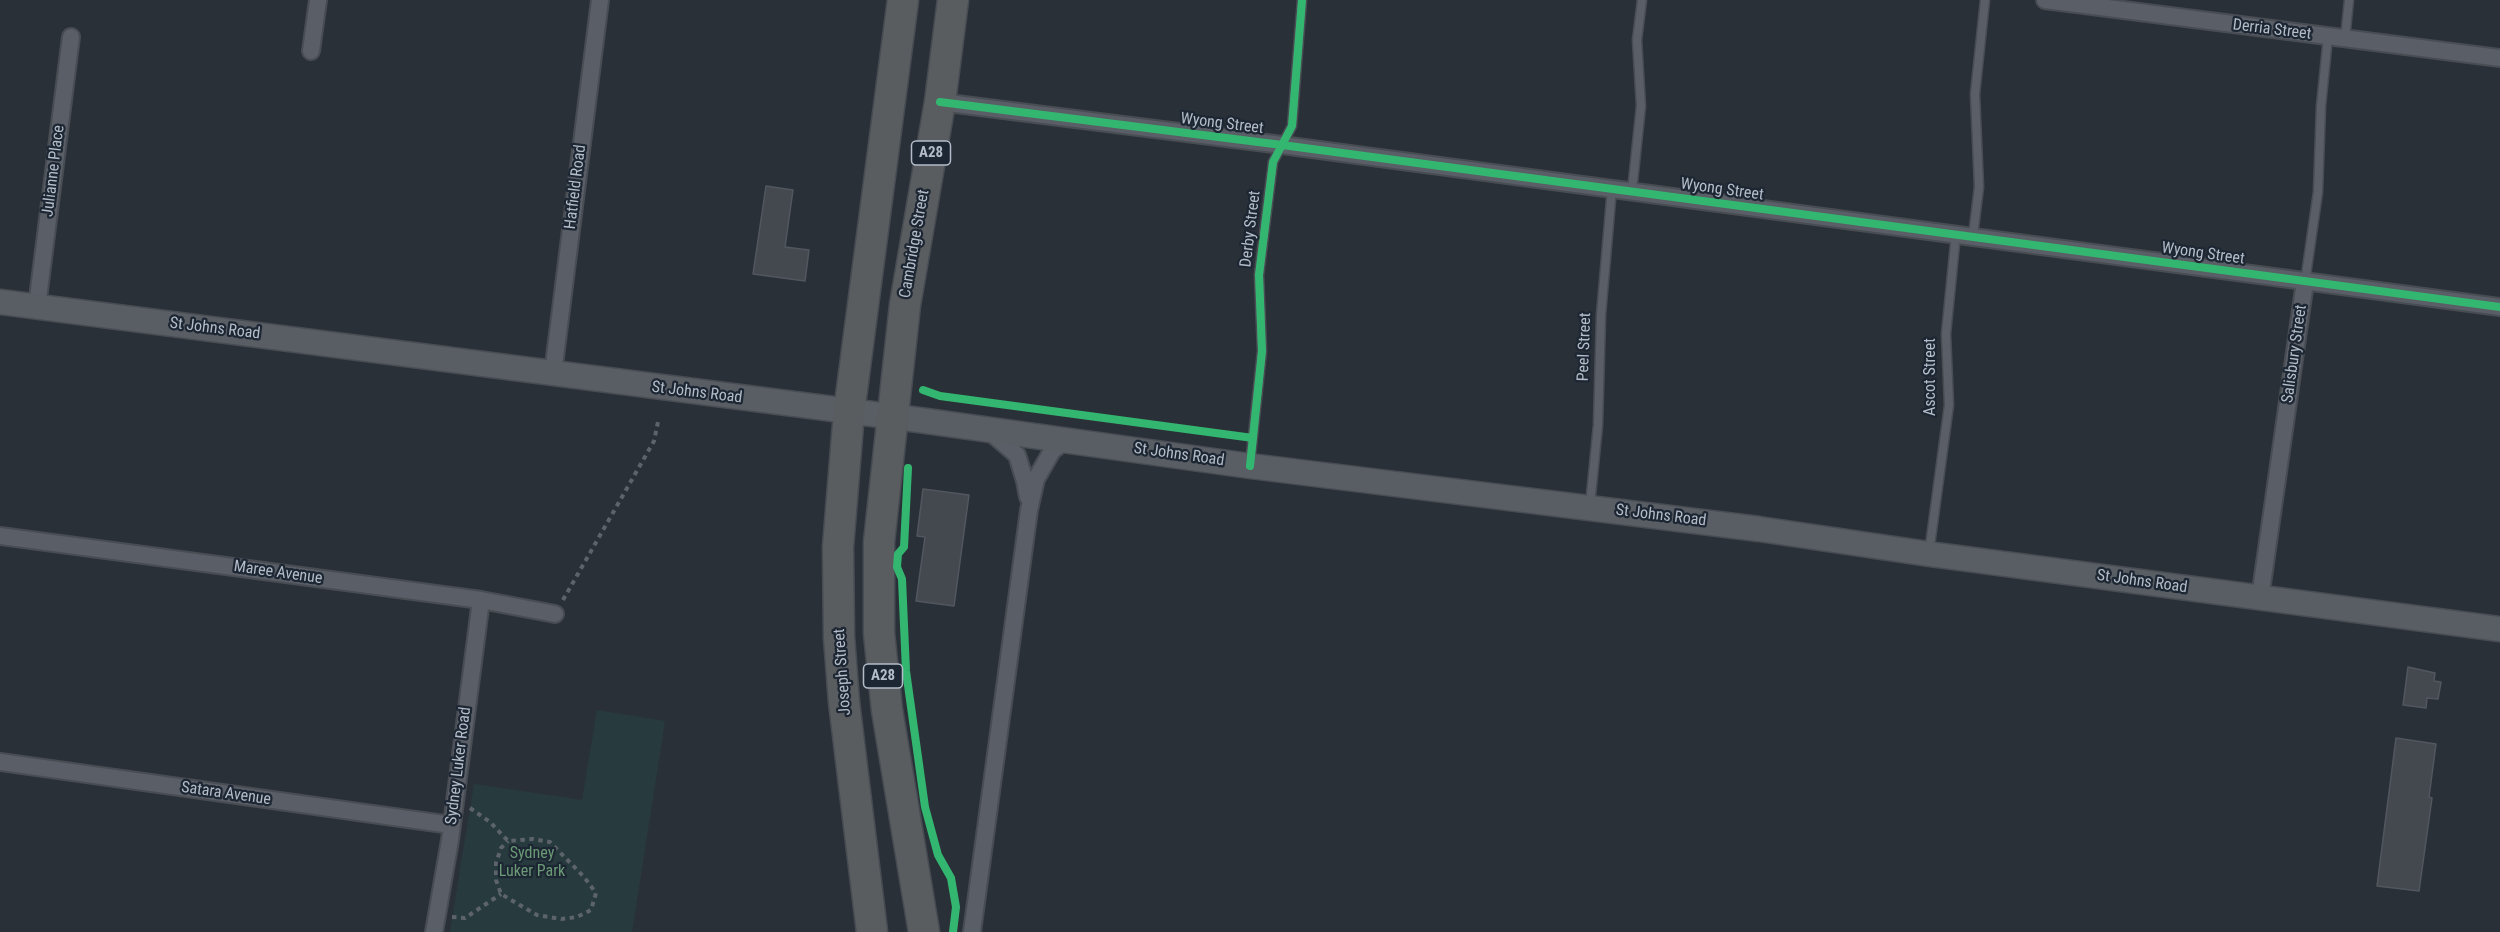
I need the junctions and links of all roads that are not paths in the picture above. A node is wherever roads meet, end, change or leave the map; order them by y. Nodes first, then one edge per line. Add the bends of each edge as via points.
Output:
1 (318, 0) edge
2 (600, 0) edge
3 (903, 0) edge
4 (953, 0) edge
5 (1302, 0) edge
6 (1642, 0) edge
7 (1985, 0) edge
8 (2045, 0) edge
9 (2349, 0) edge
10 (71, 37) dead end
11 (2336, 38) junction
12 (311, 51) dead end
13 (2500, 58) edge
14 (940, 102) junction
15 (1282, 145) junction
16 (1612, 188) junction
17 (1632, 191) junction
18 (1964, 235) junction
19 (2305, 282) junction
20 (0, 302) edge
21 (37, 306) junction
22 (2500, 307) edge
23 (553, 374) junction
24 (849, 411) junction
25 (892, 417) junction
26 (987, 429) junction
27 (1066, 440) junction
28 (1250, 466) junction
29 (1590, 507) junction
30 (1029, 510) junction
31 (0, 536) edge
32 (1929, 554) junction
33 (2260, 598) junction
34 (481, 600) junction
35 (555, 614) road end
36 (2500, 629) edge
37 (0, 762) edge
38 (451, 825) junction
39 (434, 932) edge
40 (872, 932) edge
41 (924, 932) edge
42 (972, 932) edge

1 - 12 street
2 - 23 street, Hatfield Road
3 - 24 highway, A28
4 - 14 highway, Cambridge Street / A28
5 - 15 lane, Derby Street via 1292,126
6 - 17 lane via 1637,40 1641,106
7 - 18 lane, Ascot Street via 1975,94 1979,187
8 - 11 street, Derria Street
9 - 11 lane, Salisbury Street
10 - 21 street, Julianne Place
11 - 13 street, Derria Street
11 - 19 lane, Salisbury Street via 2321,106 2319,192
14 - 15 street, Wyong Street
14 - 25 highway, Cambridge Street / A28 via 905,305
15 - 16 street, Wyong Street
15 - 28 lane, Derby Street via 1273,162 1259,275 1262,351
16 - 17 street, Wyong Street
16 - 29 lane, Peel Street
17 - 18 street, Wyong Street
18 - 19 street, Wyong Street
18 - 32 lane, Ascot Street via 1946,334 1949,405
19 - 22 street, Wyong Street
19 - 33 street, Salisbury Street
20 - 21 main road, St Johns Road
21 - 23 main road, St Johns Road
23 - 24 main road, St Johns Road
24 - 25 main road, St Johns Road
24 - 40 highway, Joseph Street / A28 via 838,547 839,637
25 - 26 main road, St Johns Road
25 - 41 highway, A28 via 879,542 879,633 887,710
26 - 27 main road, St Johns Road
26 - 30 street via 1017,455 1026,481
27 - 28 main road, St Johns Road
27 - 30 street via 1052,451 1036,479
28 - 29 main road, St Johns Road
29 - 32 main road, St Johns Road
30 - 42 street
31 - 34 street, Maree Avenue
32 - 33 main road, St Johns Road
33 - 36 main road, St Johns Road
34 - 35 street, Maree Avenue
34 - 38 street, Sydney Luker Road
37 - 38 street, Satara Avenue
38 - 39 street, Sydney Luker Road

